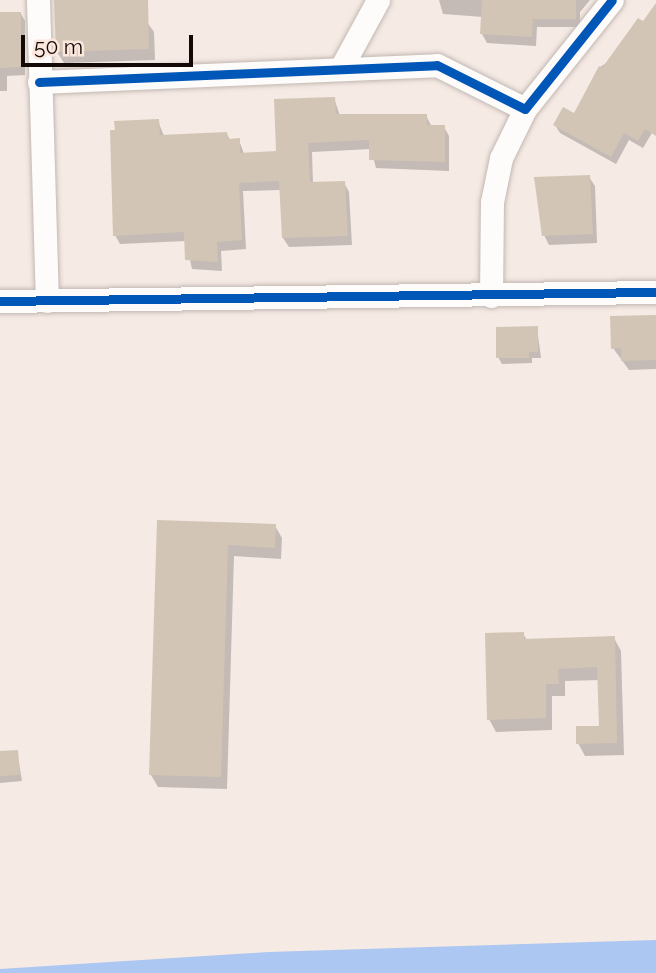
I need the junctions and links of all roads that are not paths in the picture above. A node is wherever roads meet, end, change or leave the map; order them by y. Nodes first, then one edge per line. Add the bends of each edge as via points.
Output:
1 (38, 0) edge
2 (378, 0) edge
3 (612, 0) edge
4 (341, 68) junction
5 (39, 82) junction
6 (525, 109) junction
7 (656, 292) edge
8 (491, 296) junction
9 (0, 301) edge
10 (47, 301) junction

1 - 5 street
2 - 4 street
3 - 6 street
4 - 5 street
4 - 6 street via 437,65
5 - 10 street
6 - 8 street via 501,158 492,202
7 - 8 street
8 - 10 street
9 - 10 street

